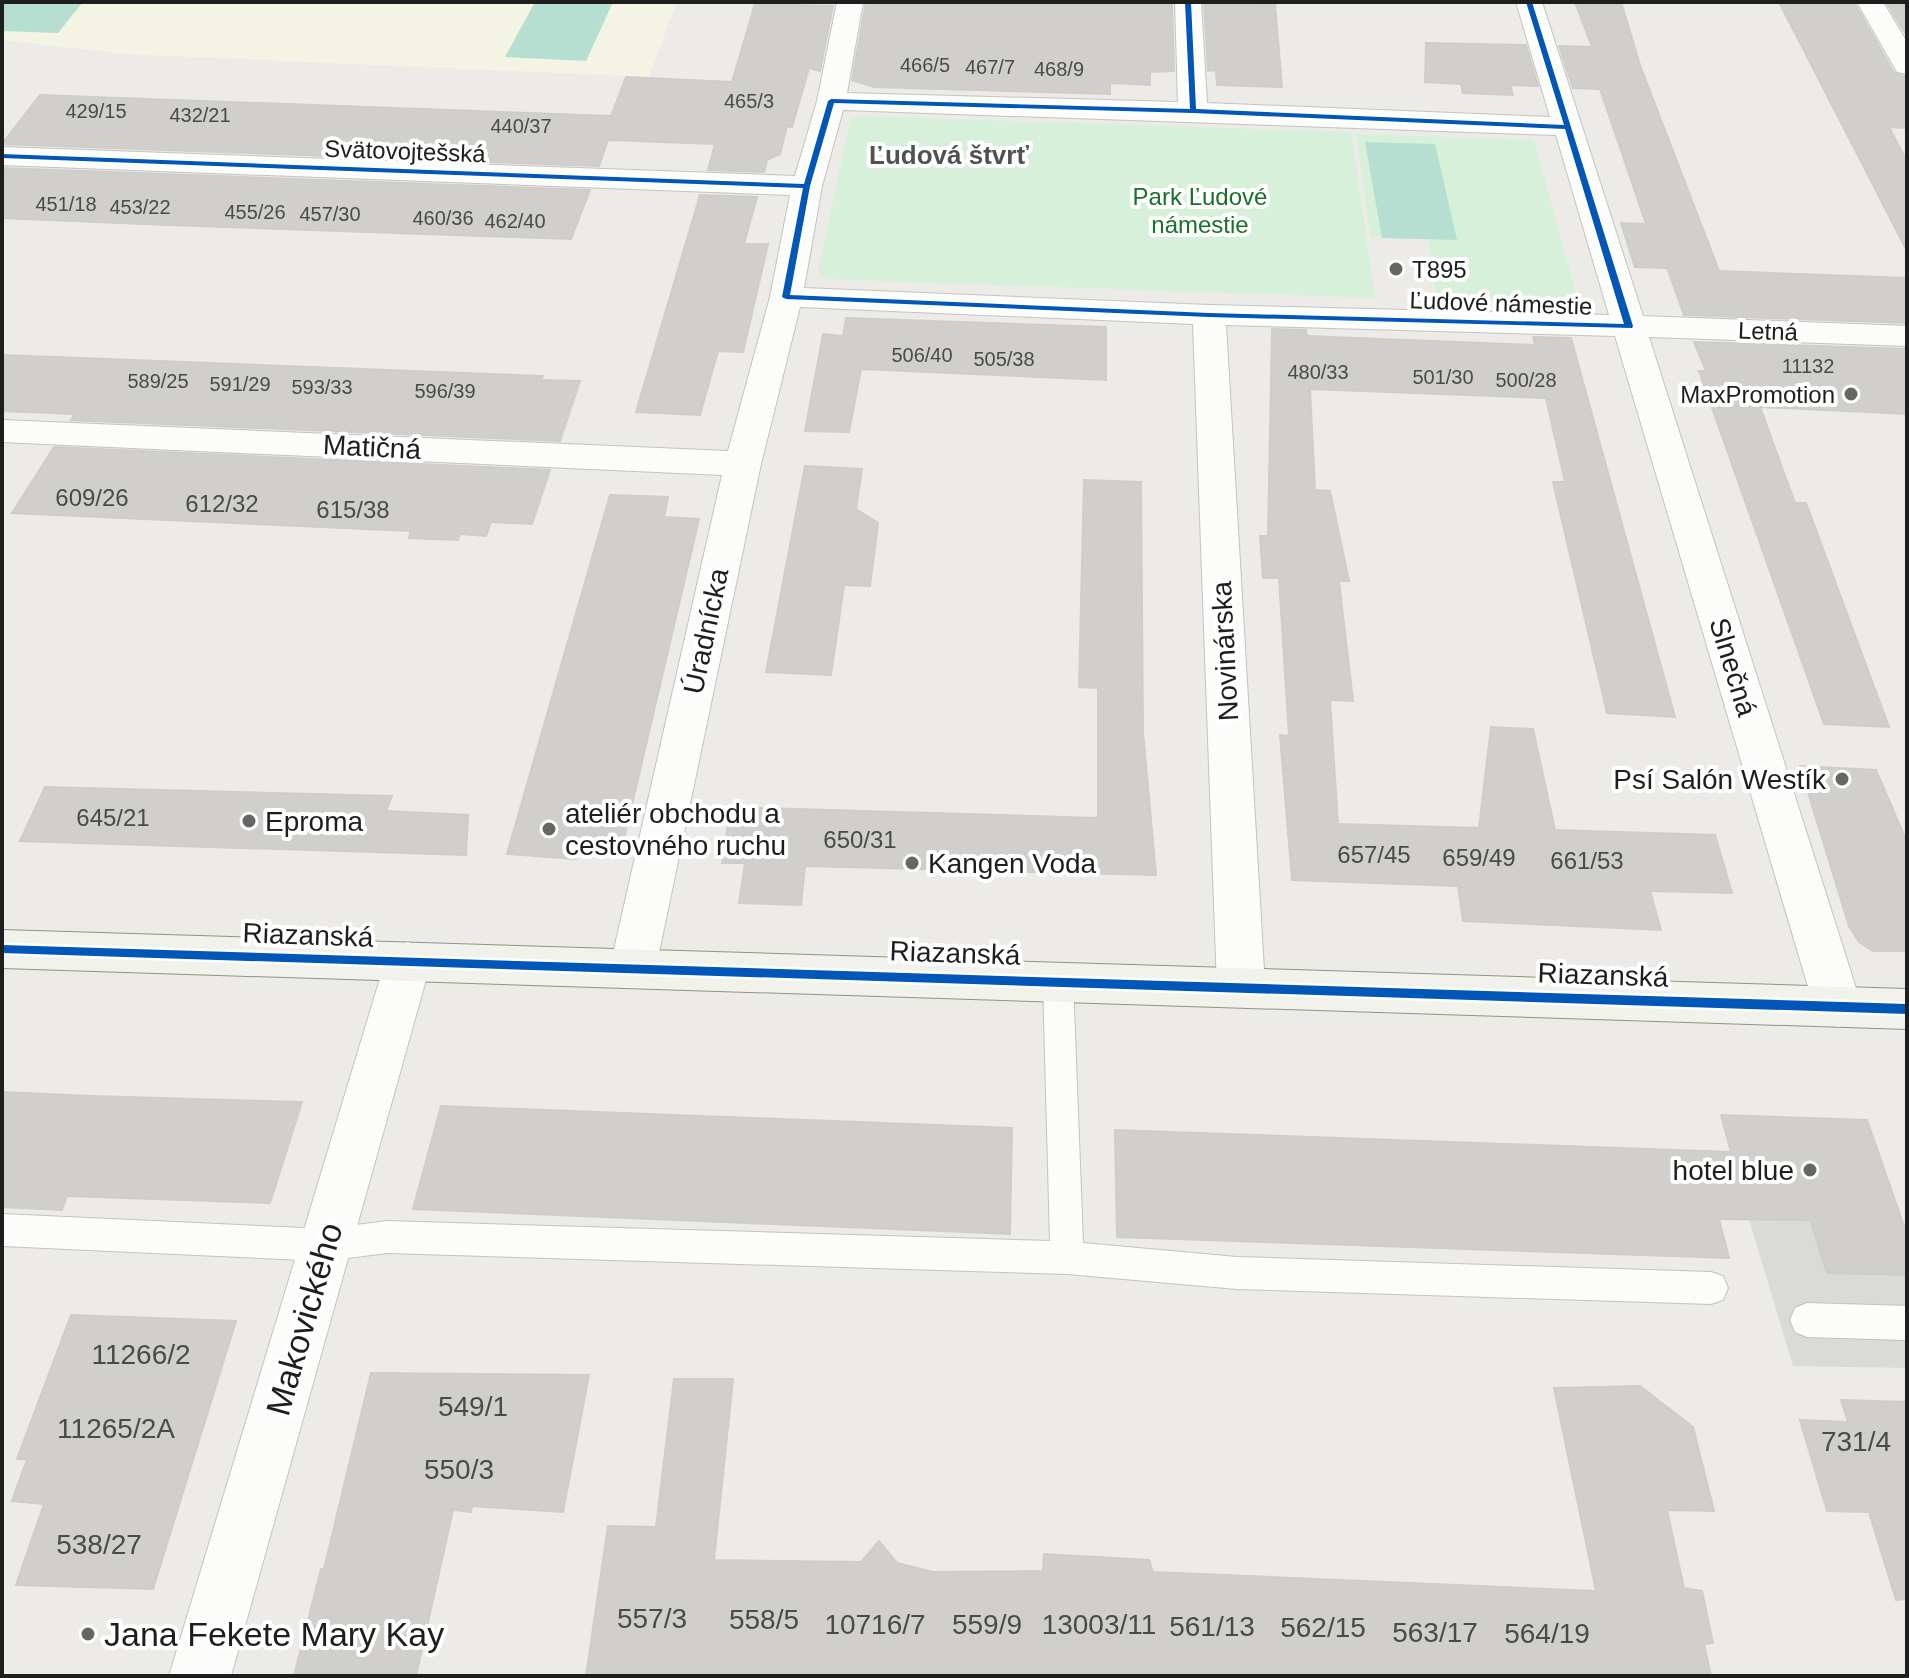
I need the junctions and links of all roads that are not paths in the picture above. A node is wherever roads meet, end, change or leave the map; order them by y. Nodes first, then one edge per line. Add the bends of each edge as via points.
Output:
1 (850, 2) edge
2 (1188, 2) edge
3 (1529, 2) edge
4 (1870, 2) edge
5 (1907, 66) edge
6 (831, 101) junction
7 (1193, 111) junction
8 (1568, 127) junction
9 (2, 156) edge
10 (807, 186) junction
11 (786, 297) junction
12 (1209, 315) junction
13 (1629, 326) junction
14 (1907, 336) edge
15 (2, 431) edge
16 (743, 464) junction
17 (2, 949) edge
18 (408, 962) junction
19 (633, 967) junction
20 (1058, 981) junction
21 (1241, 987) junction
22 (1838, 1007) junction
23 (1906, 1011) edge
24 (2, 1230) edge
25 (325, 1245) junction
26 (1067, 1258) junction
27 (1711, 1288) dead end
28 (1807, 1320) dead end
29 (1907, 1323) edge
30 (200, 1676) edge

1 - 6 street
2 - 7 street
3 - 8 street, Ľudové námestie
4 - 5 street
6 - 7 street
6 - 10 street
7 - 8 street
8 - 13 street, Ľudové námestie
9 - 10 street, Svätovojtešská
10 - 11 street
11 - 12 street, Ľudové námestie
11 - 16 street, Úradnícka
12 - 13 street, Ľudové námestie
12 - 21 street, Novinárska
13 - 14 street, Letná
13 - 22 street, Slnečná
15 - 16 street, Matičná
16 - 19 street, Úradnícka
17 - 18 street, Riazanská
18 - 19 street, Riazanská
18 - 25 street, Makovického
19 - 20 street, Riazanská
20 - 21 street, Riazanská
20 - 26 lane
21 - 22 street, Riazanská
22 - 23 street, Riazanská
24 - 25 lane
25 - 26 lane via 387,1237
25 - 30 street, Makovického
26 - 27 lane via 1237,1273
28 - 29 lane

